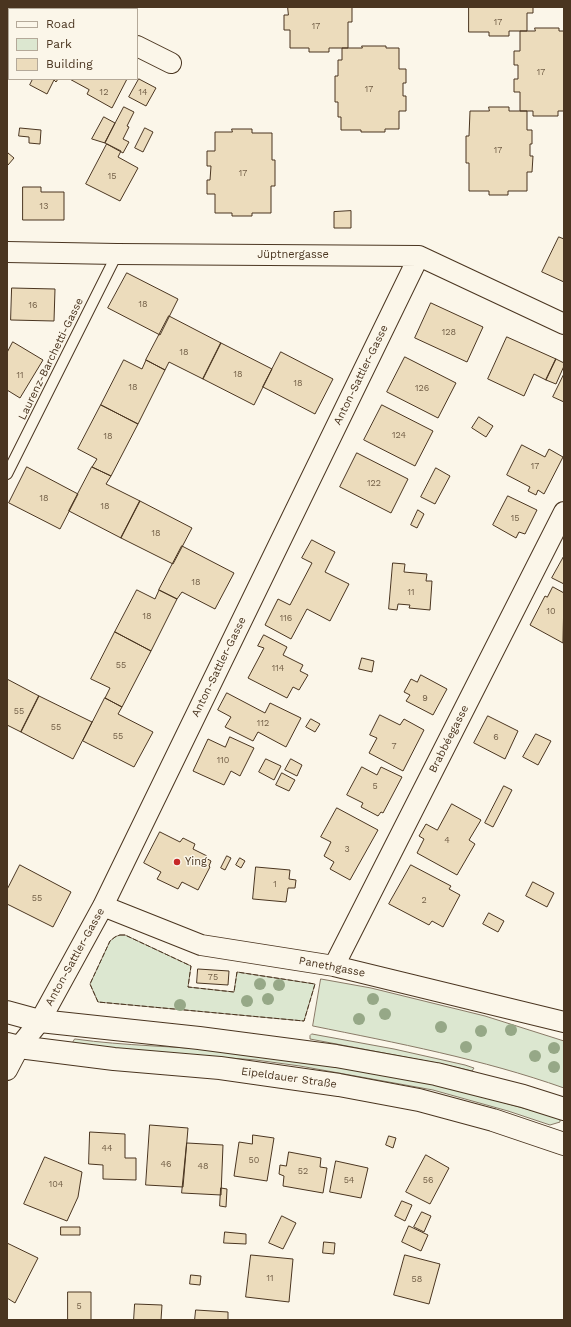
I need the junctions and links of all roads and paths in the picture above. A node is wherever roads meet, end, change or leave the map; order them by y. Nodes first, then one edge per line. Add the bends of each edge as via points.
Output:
1 (138, 46) edge
2 (171, 63) dead end
3 (7, 252) edge
4 (117, 254) junction
5 (419, 256) junction
6 (564, 324) edge
7 (7, 474) edge
8 (564, 512) edge
9 (103, 906) junction
10 (334, 966) junction
11 (7, 1012) edge
12 (40, 1021) junction
13 (564, 1022) edge
14 (13, 1045) edge
15 (7, 1070) edge
16 (564, 1109) edge
17 (564, 1144) edge

1 - 2 street
3 - 4 street, Jüptnergasse
4 - 5 street, Jüptnergasse
4 - 7 lane, Laurenz-Barchetti-Gasse
5 - 6 street, Jüptnergasse
5 - 9 street, Anton-Sattler-Gasse
8 - 10 street, Brabbéegasse
9 - 10 street, Panethgasse via 201,945
9 - 12 street, Anton-Sattler-Gasse
10 - 13 street, Panethgasse
11 - 12 main road
12 - 14 street, Anton-Sattler-Gasse
12 - 16 main road via 336,1056 436,1074
14 - 15 street, Anton-Sattler-Gasse
14 - 17 main road, Eipeldauer Straße via 114,1059 220,1068 339,1085 419,1100 500,1122

